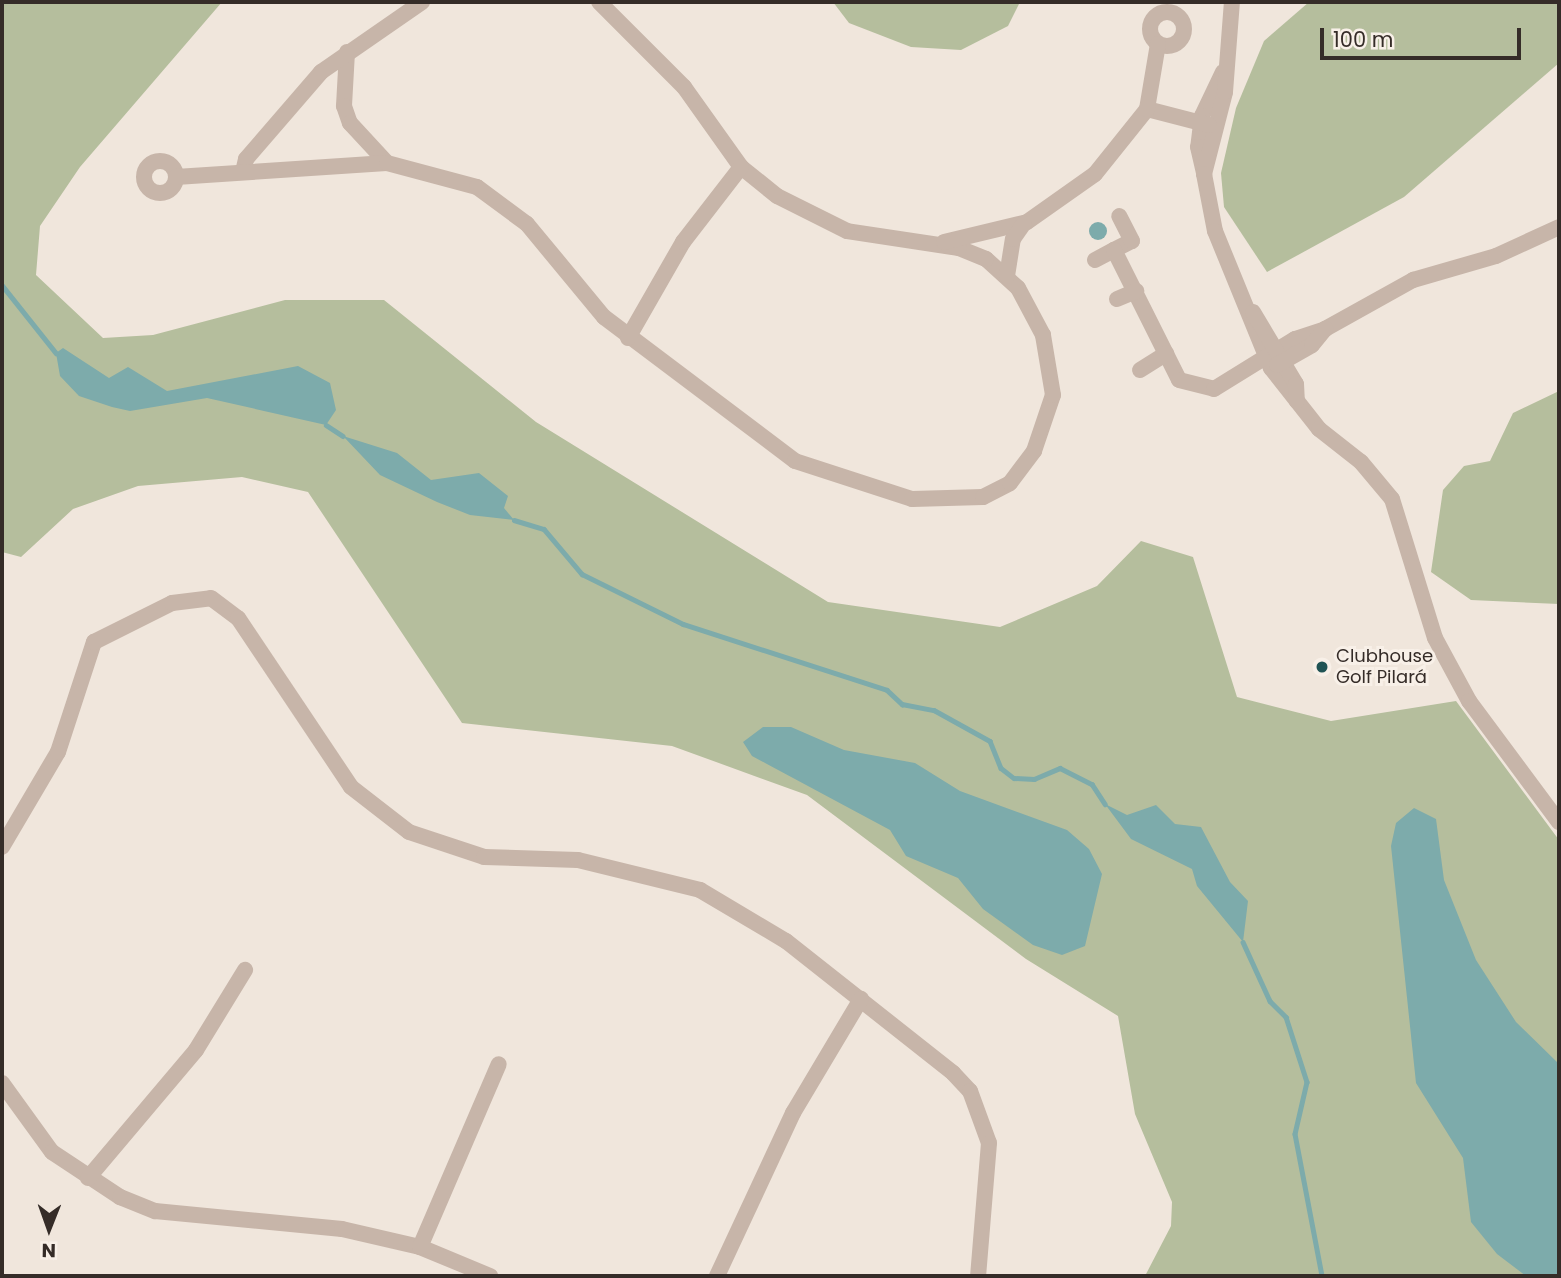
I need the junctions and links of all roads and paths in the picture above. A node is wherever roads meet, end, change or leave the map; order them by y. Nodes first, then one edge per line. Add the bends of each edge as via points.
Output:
1 (422, 2) edge
2 (598, 2) edge
3 (1232, 2) edge
4 (1158, 44) dead end
5 (347, 51) junction
6 (1147, 109) junction
7 (1209, 125) junction
8 (387, 163) junction
9 (741, 167) junction
10 (243, 172) junction
11 (176, 177) dead end
12 (1119, 216) dead end
13 (1024, 223) junction
14 (1558, 226) edge
15 (935, 243) junction
16 (1114, 250) junction
17 (1095, 260) dead end
18 (1007, 276) junction
19 (1136, 291) junction
20 (1117, 299) dead end
21 (1169, 321) dead end
22 (1154, 328) junction
23 (628, 338) junction
24 (1166, 354) junction
25 (1275, 359) junction
26 (1140, 370) dead end
27 (1559, 822) edge
28 (2, 847) edge
29 (245, 970) dead end
30 (861, 999) junction
31 (499, 1064) dead end
32 (2, 1083) edge
33 (88, 1178) junction
34 (420, 1247) junction
35 (490, 1276) edge
36 (717, 1276) edge
37 (978, 1276) edge

1 - 5 street
2 - 9 street via 684,87
3 - 7 street via 1223,72 1212,85
4 - 6 street
5 - 8 street via 344,106 350,123
5 - 10 street via 298,96 246,159
6 - 7 street
6 - 13 street via 1095,174
7 - 25 street via 1204,174 1215,231 1254,312 1254,336
8 - 10 street
8 - 23 street via 477,187 504,204
9 - 15 street via 777,196 847,231
9 - 23 street via 683,242
10 - 11 street
12 - 16 street via 1132,242
13 - 15 street
13 - 18 street via 1013,239
14 - 25 street via 1496,256 1413,279
15 - 18 street via 986,259
16 - 17 street
16 - 19 street via 1133,270
18 - 23 street via 1034,310 1053,395 1048,421 1023,470 983,497 912,499 814,470 780,452
19 - 20 street
19 - 22 street
21 - 22 street
22 - 24 street
24 - 25 street via 1182,367 1179,380 1214,390
24 - 26 street
25 - 27 street via 1297,401 1392,499 1436,638 1469,701
28 - 30 street via 58,752 94,642 172,603 211,598 238,618 351,787 409,832 484,857 578,860 700,890 786,941
29 - 33 street via 196,1050
30 - 36 street via 793,1113
30 - 37 street via 953,1073 983,1115 988,1173
31 - 34 street
32 - 33 street via 31,1130
33 - 34 street via 155,1211 321,1226
34 - 35 street

